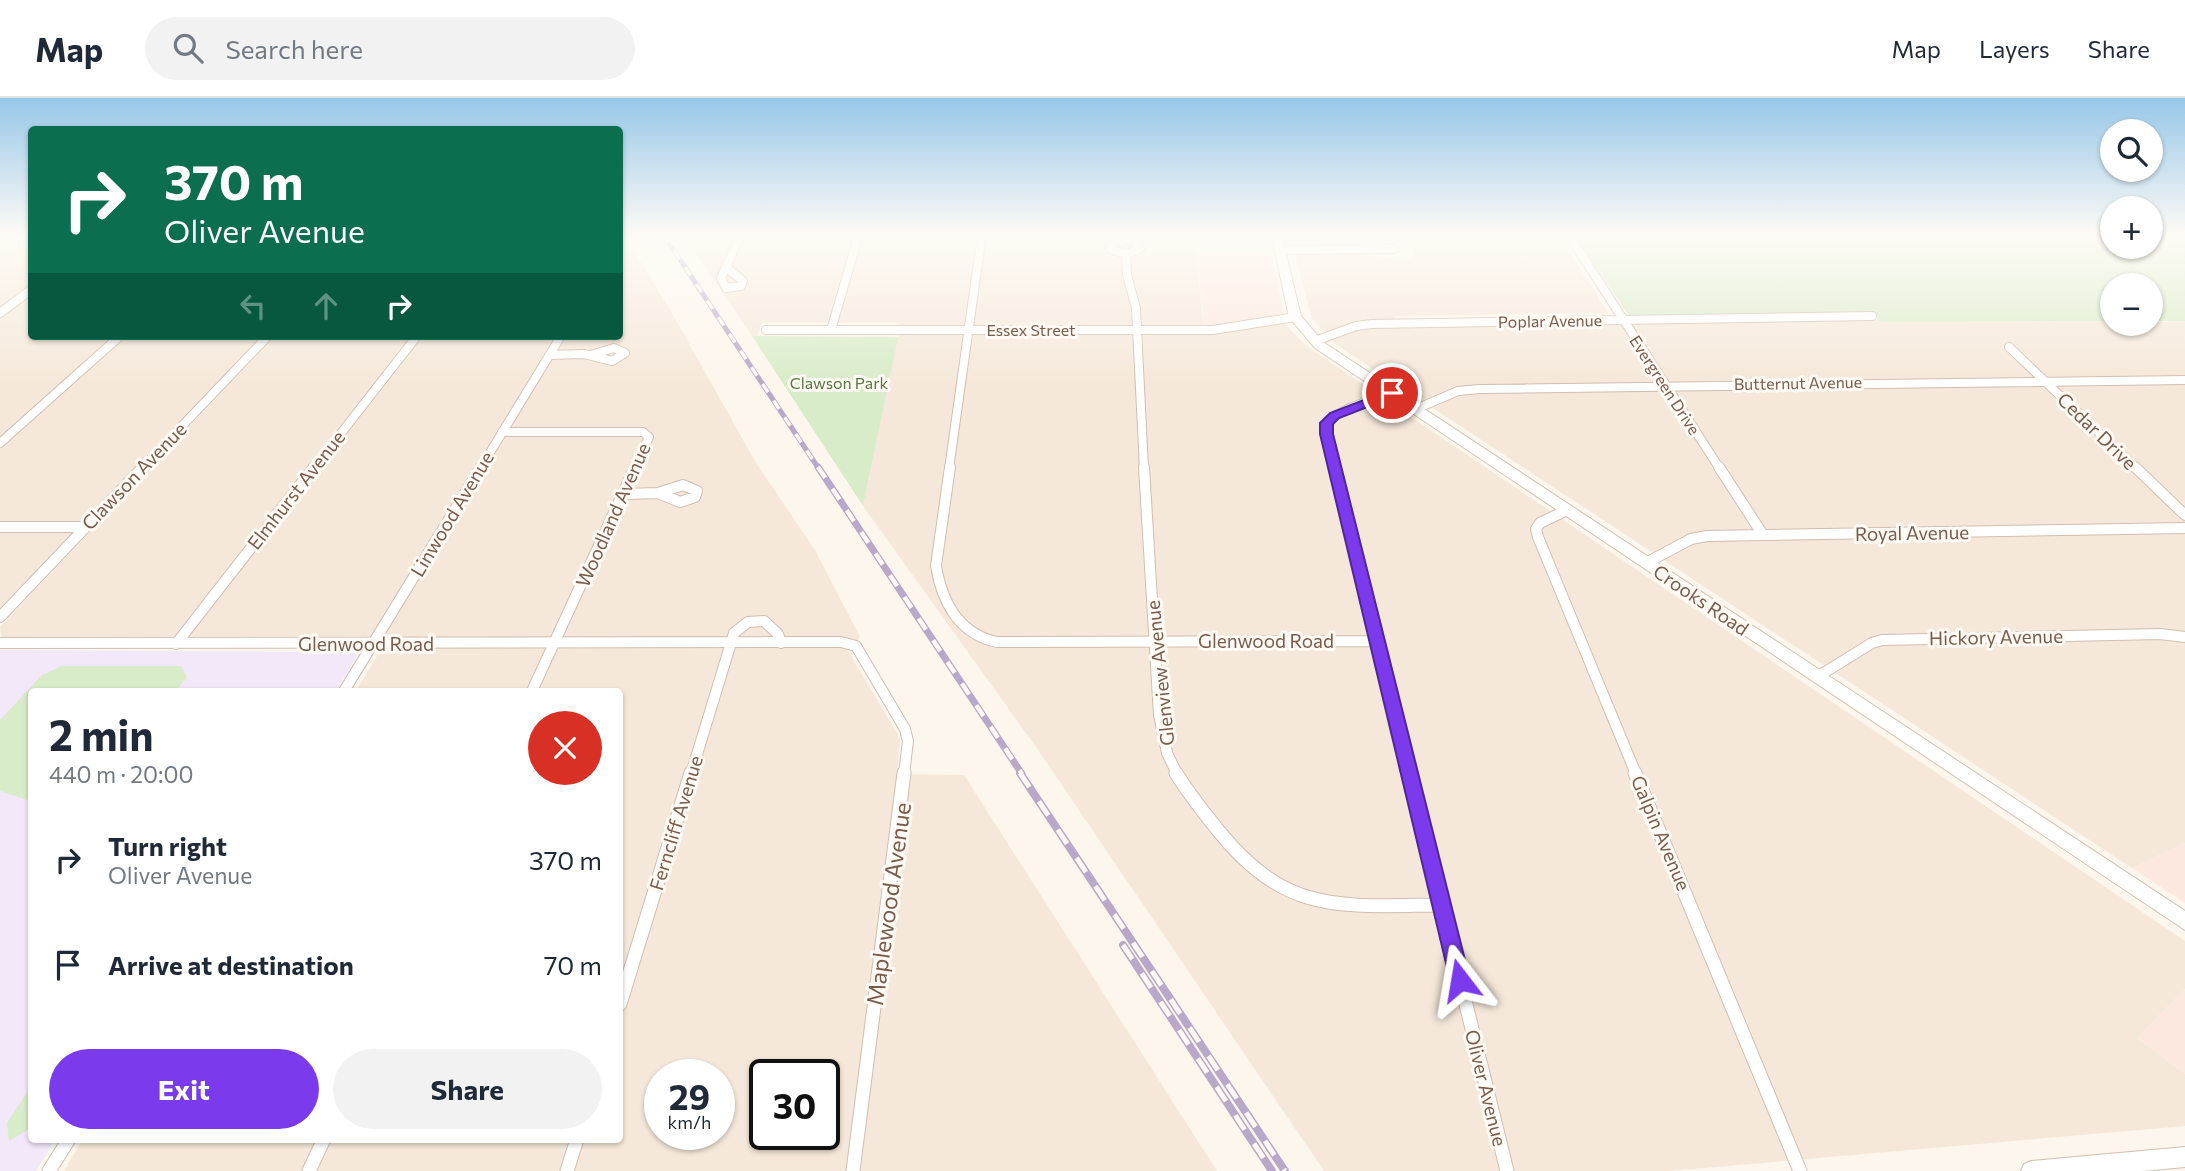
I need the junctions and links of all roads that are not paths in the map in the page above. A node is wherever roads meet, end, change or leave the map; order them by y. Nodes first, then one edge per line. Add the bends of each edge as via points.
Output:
1 (844, 284) edge
2 (975, 284) edge
3 (1129, 284) edge
4 (1287, 284) edge
5 (1601, 284) edge
6 (28, 292) edge
7 (0, 313) edge
8 (1872, 316) dead end
9 (1294, 317) junction
10 (1623, 319) junction
11 (766, 330) dead end
12 (831, 330) junction
13 (968, 330) junction
14 (1136, 330) junction
15 (116, 340) edge
16 (264, 340) edge
17 (414, 340) edge
18 (558, 340) edge
19 (1315, 341) junction
20 (2009, 347) dead end
21 (549, 355) junction
22 (591, 355) dead end
23 (2185, 380) edge
24 (2044, 381) junction
25 (1666, 386) junction
26 (1392, 393) junction
27 (1416, 409) junction
28 (502, 432) junction
29 (0, 443) edge
30 (658, 493) dead end
31 (624, 494) junction
32 (1567, 510) junction
33 (2185, 515) edge
34 (0, 527) edge
35 (85, 527) junction
36 (2185, 528) edge
37 (1763, 535) junction
38 (1646, 563) junction
39 (0, 617) edge
40 (2185, 637) edge
41 (1376, 641) junction
42 (732, 642) junction
43 (1154, 642) junction
44 (0, 643) edge
45 (555, 643) junction
46 (781, 643) junction
47 (176, 644) junction
48 (373, 644) junction
49 (858, 648) joint
50 (1817, 677) junction
51 (346, 688) edge
52 (533, 688) edge
53 (1441, 905) junction
54 (2185, 922) edge
55 (623, 994) edge
56 (66, 1143) edge
57 (322, 1143) edge
58 (576, 1143) edge
59 (2185, 1157) edge
60 (2087, 1168) edge
61 (49, 1171) edge
62 (309, 1171) edge
63 (567, 1171) edge
64 (853, 1171) edge
65 (1507, 1171) edge
66 (1800, 1171) edge
67 (2031, 1171) edge

1 - 12 street
2 - 13 street
3 - 14 street, Glenview Avenue
4 - 9 main road, Crooks Road
5 - 10 street, Evergreen Drive
6 - 7 street
8 - 10 street, Poplar Avenue
9 - 14 street, Essex Street via 1220,330
9 - 19 main road, Crooks Road
10 - 19 street, Poplar Avenue via 1372,324
10 - 25 street, Evergreen Drive
11 - 12 street, Essex Street
12 - 13 street, Essex Street
13 - 14 street, Essex Street
13 - 43 street, Glenwood Road via 936,566 937,584 946,603 971,634 989,642
14 - 43 street, Glenview Avenue
15 - 29 street
16 - 35 street, Clawson Avenue
17 - 47 street, Elmhurst Avenue
18 - 21 street, Linwood Avenue
19 - 26 main road, Crooks Road
20 - 24 street, Cedar Drive
21 - 22 street
21 - 28 street, Linwood Avenue
23 - 24 street, Butternut Avenue
24 - 25 street, Butternut Avenue
24 - 33 street, Cedar Drive
25 - 27 street, Butternut Avenue via 1469,389
25 - 37 street, Evergreen Drive
26 - 27 main road, Crooks Road
26 - 41 street, Oliver Avenue via 1334,415 1326,428
27 - 32 main road, Crooks Road
28 - 31 street, Woodland Avenue via 648,434
28 - 48 street, Linwood Avenue
30 - 31 street
31 - 45 street, Woodland Avenue
32 - 38 main road, Crooks Road
32 - 66 street, Galpin Avenue via 1540,523 1538,537
34 - 35 street
35 - 39 street, Clawson Avenue
36 - 37 street, Royal Avenue
37 - 38 street, Royal Avenue via 1697,537
38 - 50 main road, Crooks Road
40 - 50 street, Hickory Avenue via 1882,640
41 - 43 street, Glenwood Road
41 - 53 street, Oliver Avenue
42 - 45 street, Glenwood Road
42 - 46 street, Glenwood Road
42 - 46 street via 738,629 759,620 774,629
42 - 55 street, Ferncliff Avenue
43 - 53 street, Glenview Avenue via 1161,727 1169,758 1177,776 1248,865 1284,889 1327,902
44 - 47 street, Glenwood Road
45 - 48 street, Glenwood Road
45 - 52 street, Woodland Avenue
46 - 49 street, Glenwood Road via 841,642
47 - 48 street, Glenwood Road
48 - 51 street, Linwood Avenue
49 - 64 street, Maplewood Avenue via 908,741
50 - 54 main road, Crooks Road
53 - 65 street, Oliver Avenue
56 - 61 street
57 - 62 street
58 - 63 street
59 - 60 street
60 - 67 street

